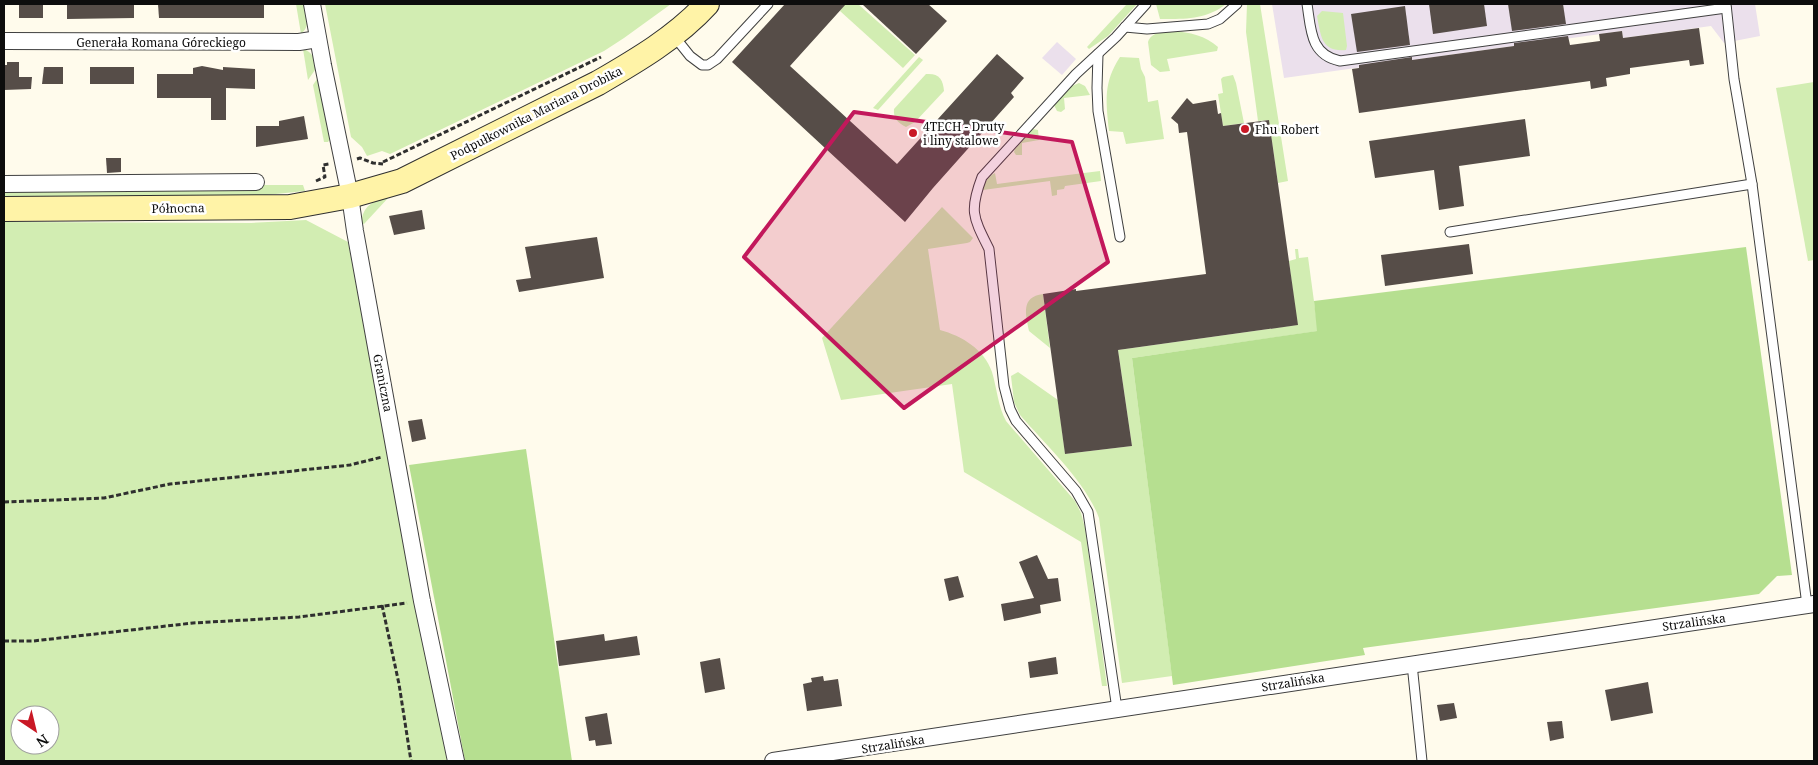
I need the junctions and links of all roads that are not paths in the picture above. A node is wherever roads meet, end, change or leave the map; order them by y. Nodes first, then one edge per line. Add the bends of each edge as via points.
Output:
1 (312, 4) edge
2 (707, 4) edge
3 (768, 4) edge
4 (1146, 4) edge
5 (1237, 4) edge
6 (1308, 4) edge
7 (1726, 6) edge
8 (1125, 27) junction
9 (672, 34) junction
10 (318, 39) junction
11 (4, 41) edge
12 (1098, 54) junction
13 (256, 182) dead end
14 (4, 184) edge
15 (1752, 184) junction
16 (350, 196) junction
17 (4, 209) edge
18 (1450, 232) dead end
19 (1120, 237) dead end
20 (1811, 604) edge
21 (1412, 664) junction
22 (1117, 709) junction
23 (456, 761) edge
24 (773, 761) edge
25 (1422, 761) edge

1 - 10 street, Graniczna
2 - 9 main road, Podpułkownika Mariana Drobika
3 - 9 lane via 708,65 702,65 690,56
4 - 8 lane
5 - 8 lane via 1220,19 1208,24 1148,29
6 - 7 lane via 1317,47 1331,59 1340,61
7 - 15 lane via 1734,80
8 - 12 lane
9 - 16 main road, Podpułkownika Mariana Drobika via 628,66 589,88 402,181
10 - 11 street, Generała Romana Góreckiego via 299,42
10 - 16 street, Graniczna
12 - 19 lane via 1098,111
12 - 22 lane via 982,177 973,210 989,249 1004,386 1010,409 1016,421 1076,492 1088,512
13 - 14 street, Północna
15 - 18 lane
15 - 20 lane
16 - 17 main road, Północna via 290,207
16 - 23 street, Graniczna via 422,601
20 - 21 street, Strzalińska
21 - 22 street, Strzalińska
21 - 25 lane
22 - 24 street, Strzalińska

